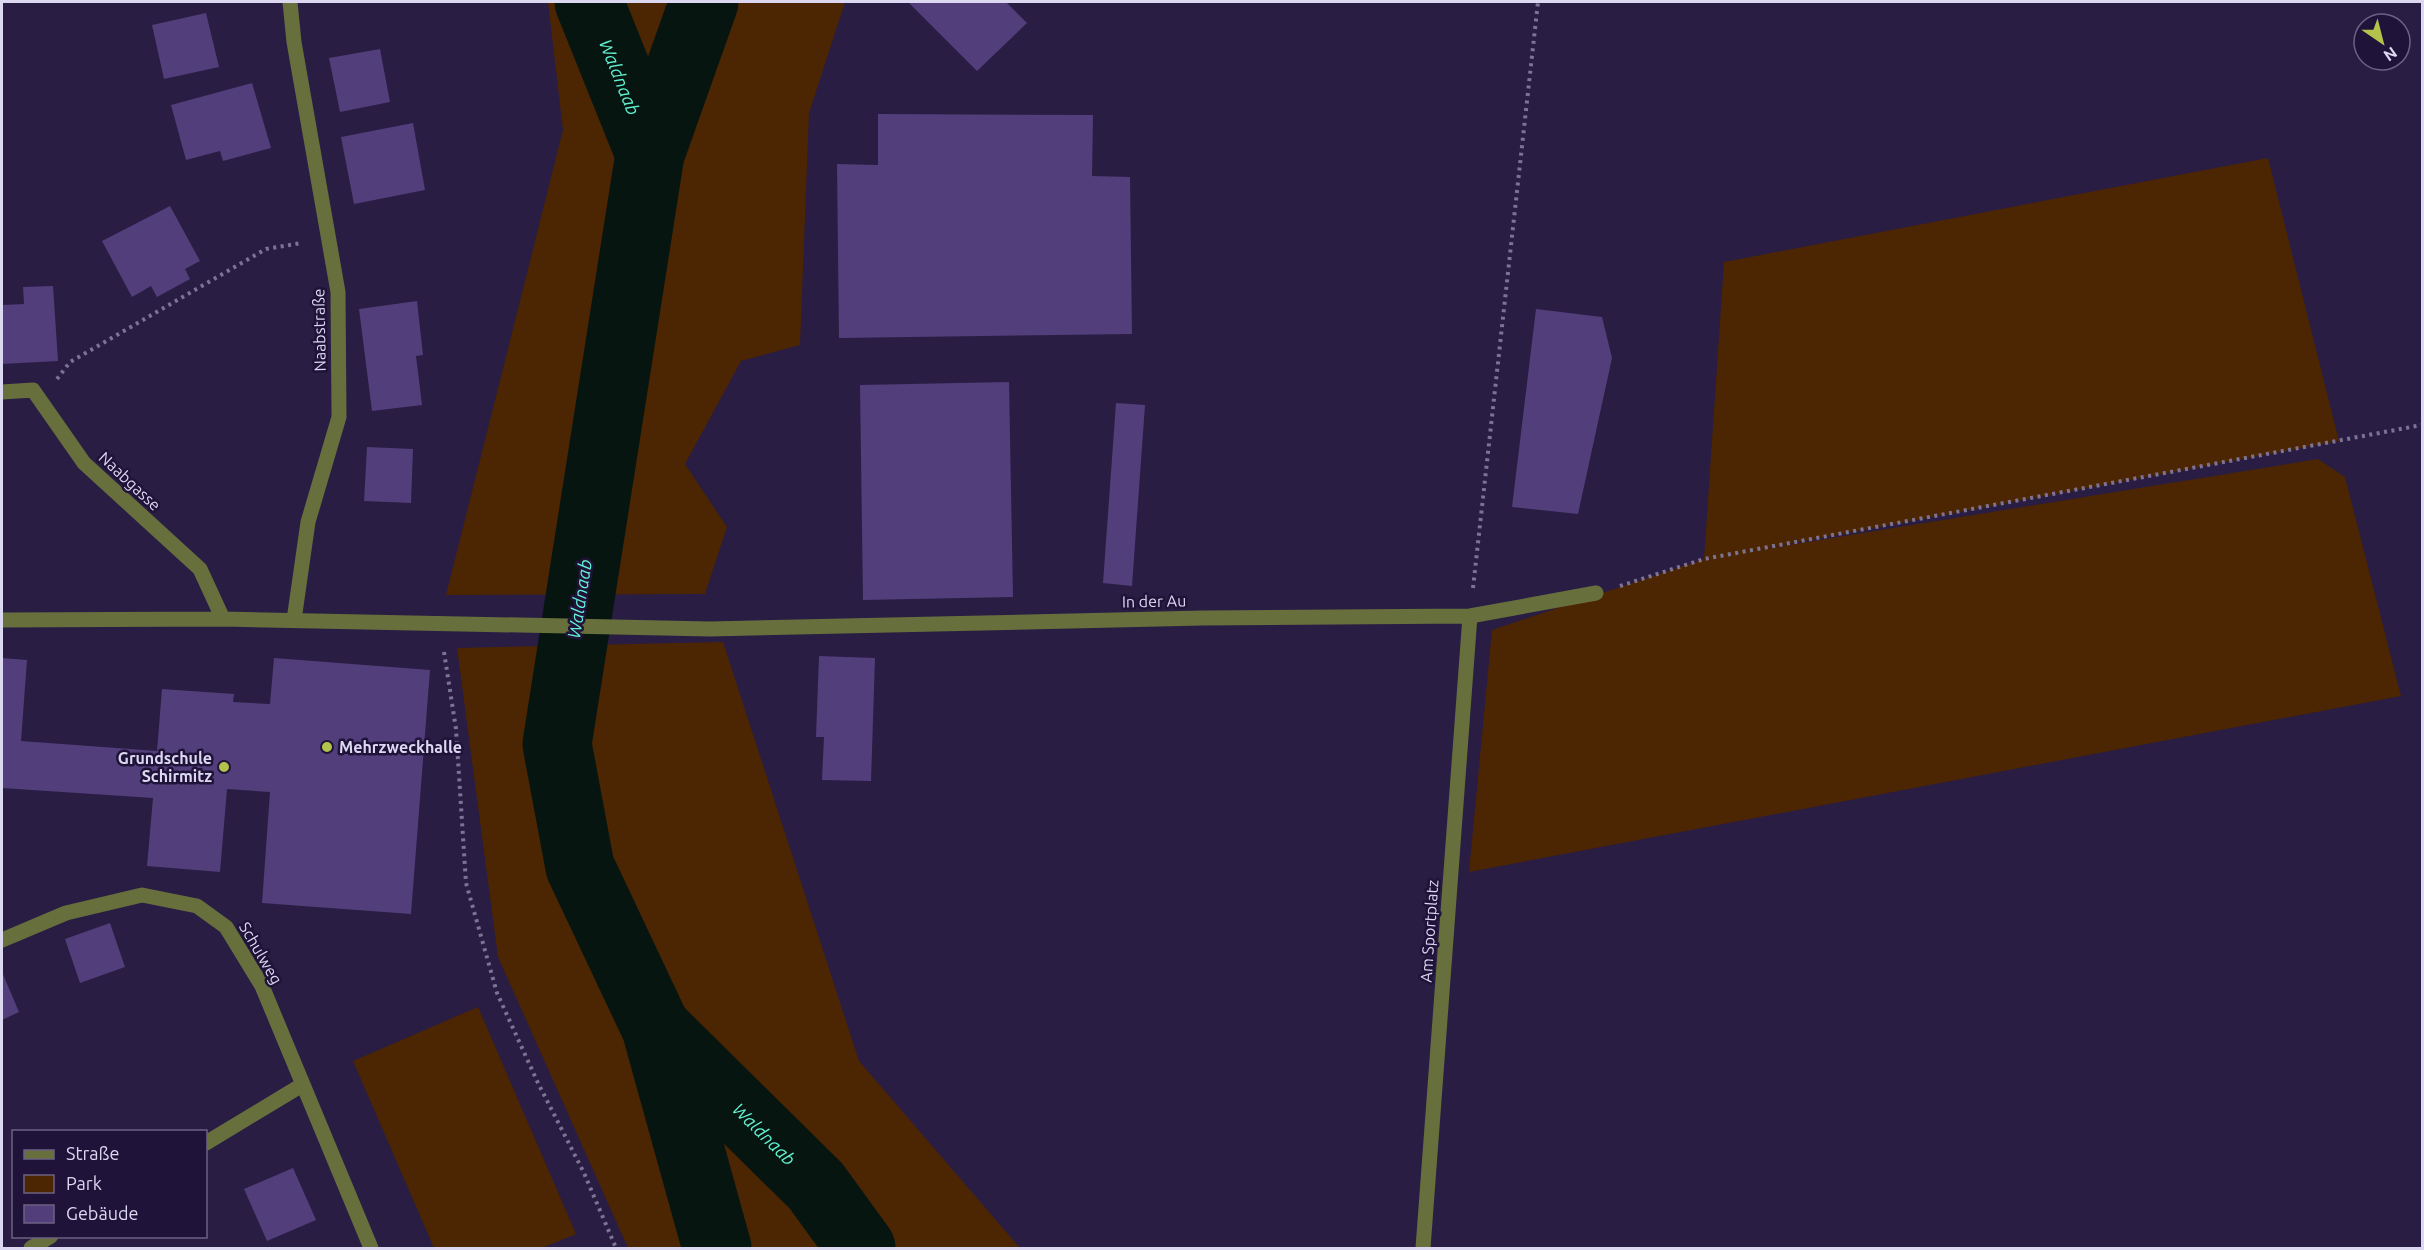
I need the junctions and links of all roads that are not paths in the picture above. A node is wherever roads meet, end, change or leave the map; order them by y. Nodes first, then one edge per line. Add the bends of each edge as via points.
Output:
1 (290, 2) edge
2 (2, 393) edge
3 (1596, 593) road end
4 (1470, 615) junction
5 (224, 619) junction
6 (2, 620) edge
7 (294, 620) junction
8 (2, 940) edge
9 (302, 1085) junction
10 (207, 1142) edge
11 (48, 1238) edge
12 (31, 1248) edge
13 (371, 1248) edge
14 (1422, 1248) edge

1 - 7 street, Naabstraße via 338,292 339,417 308,522
2 - 5 street, Naabgasse via 33,390 84,463 200,569
3 - 4 street, In der Au
4 - 7 street, In der Au via 710,629
4 - 14 street, Am Sportplatz
5 - 6 street
5 - 7 street
8 - 9 street, Schulweg via 66,913 142,895 197,906 226,927 262,986
9 - 10 street
9 - 13 street, Schulweg
11 - 12 street

